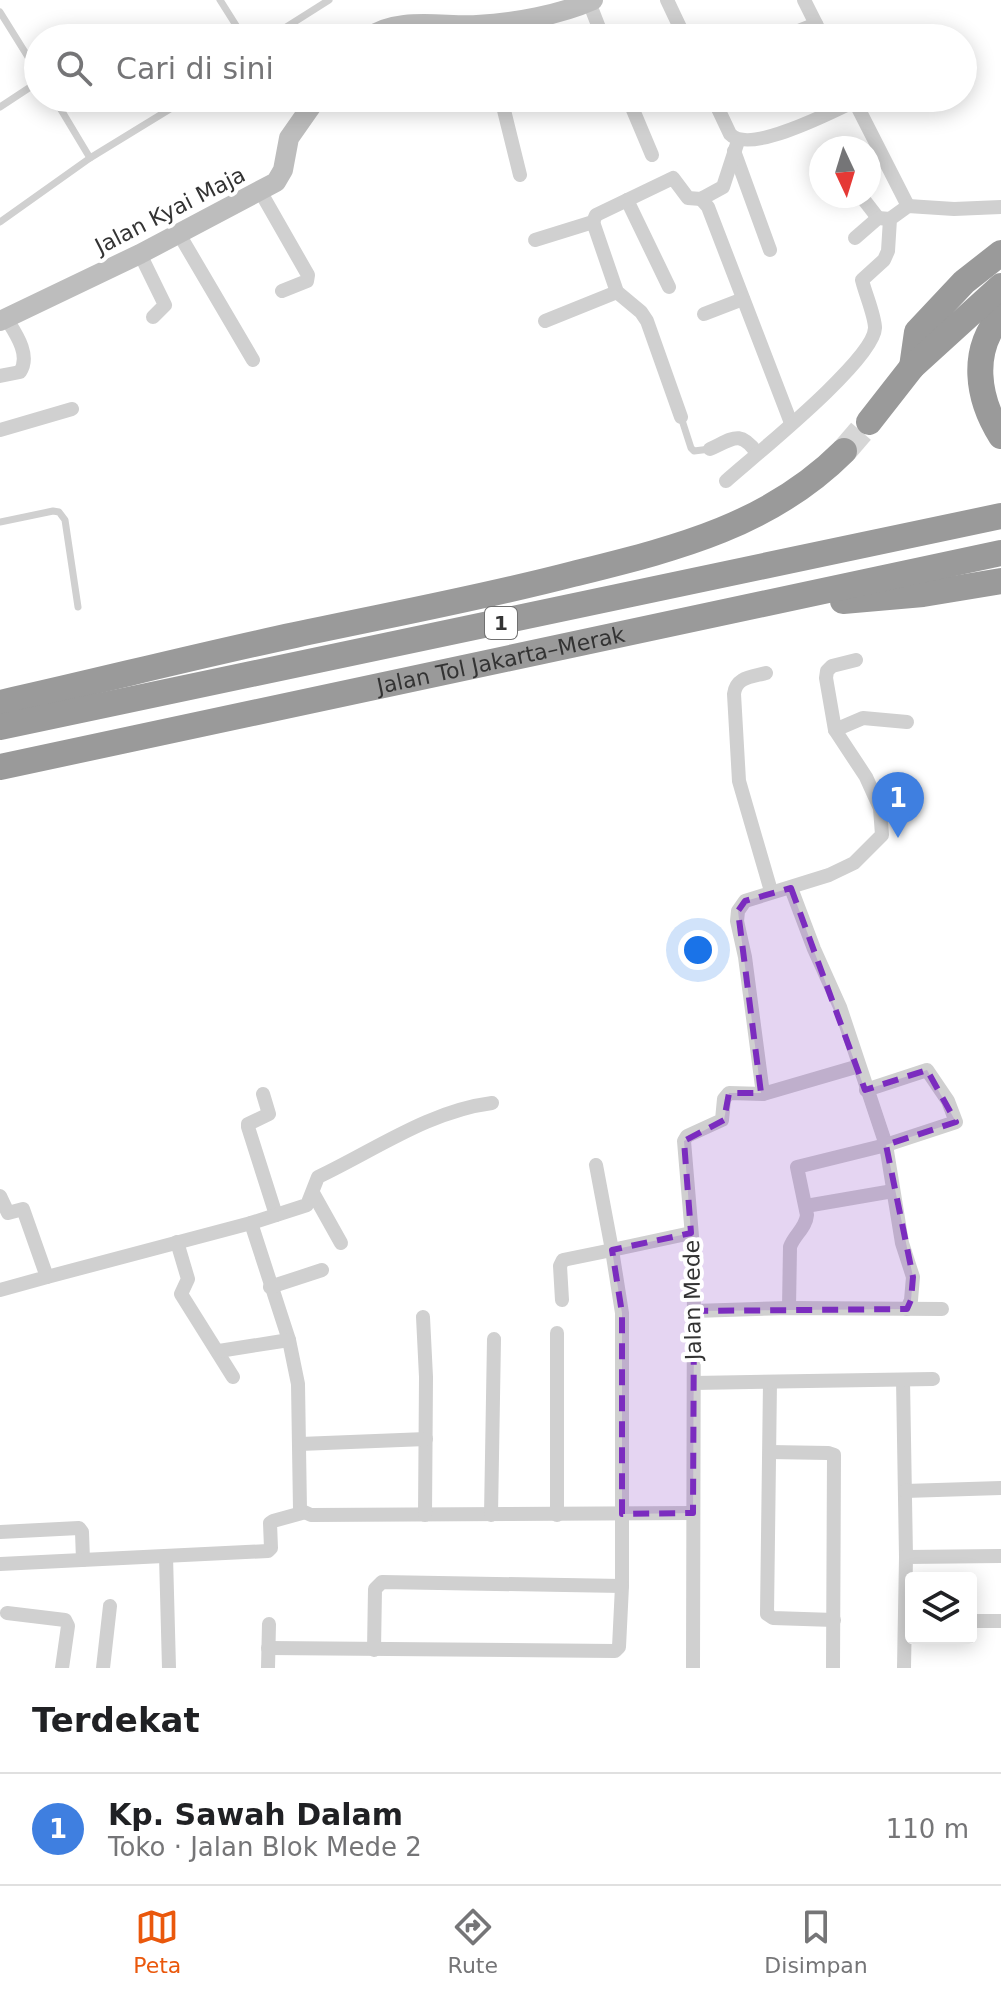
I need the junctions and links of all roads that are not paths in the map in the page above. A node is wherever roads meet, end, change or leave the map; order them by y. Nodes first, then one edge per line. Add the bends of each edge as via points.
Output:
1 (220, 0) edge
2 (329, 0) edge
3 (667, 0) edge
4 (804, 0) edge
5 (591, 1) edge
6 (0, 12) edge
7 (235, 24) edge
8 (291, 24) edge
9 (510, 24) edge
10 (598, 24) edge
11 (678, 24) edge
12 (816, 24) edge
13 (24, 51) edge
14 (24, 91) edge
15 (0, 107) edge
16 (62, 112) edge
17 (165, 112) edge
18 (307, 112) edge
19 (504, 112) edge
20 (634, 112) edge
21 (720, 112) edge
22 (829, 112) edge
23 (860, 112) edge
24 (736, 146) junction
25 (652, 155) dead end
26 (90, 158) junction
27 (520, 175) dead end
28 (260, 191) junction
29 (701, 199) junction
30 (627, 200) junction
31 (908, 206) junction
32 (1001, 207) edge
33 (874, 208) edge
34 (884, 218) junction
35 (0, 222) edge
36 (593, 222) junction
37 (179, 234) junction
38 (855, 238) dead end
39 (535, 240) dead end
40 (770, 250) dead end
41 (1001, 253) edge
42 (140, 254) junction
43 (1001, 286) edge
44 (669, 287) dead end
45 (282, 291) dead end
46 (617, 292) junction
47 (743, 299) junction
48 (704, 314) dead end
49 (1001, 315) edge
50 (153, 317) dead end
51 (3, 320) edge
52 (545, 321) dead end
53 (253, 360) dead end
54 (912, 367) junction
55 (0, 376) edge
56 (72, 409) dead end
57 (681, 417) joint
58 (869, 422) tunnel mouth
59 (791, 423) junction
60 (0, 430) edge
61 (1001, 436) edge
62 (710, 449) joint
63 (844, 451) tunnel mouth
64 (757, 453) junction
65 (726, 481) dead end
66 (1001, 516) edge
67 (0, 522) edge
68 (1001, 553) edge
69 (1001, 581) edge
70 (759, 605) junction
71 (78, 607) dead end
72 (856, 660) dead end
73 (766, 673) dead end
74 (0, 703) edge
75 (907, 722) dead end
76 (0, 727) edge
77 (835, 730) junction
78 (0, 767) edge
79 (791, 888) junction
80 (771, 891) junction
81 (859, 1066) junction
82 (866, 1090) junction
83 (263, 1094) dead end
84 (763, 1094) junction
85 (492, 1103) dead end
86 (886, 1145) junction
87 (596, 1165) dead end
88 (893, 1191) junction
89 (313, 1193) junction
90 (0, 1196) edge
91 (806, 1206) junction
92 (276, 1215) junction
93 (251, 1223) junction
94 (691, 1233) junction
95 (177, 1242) junction
96 (341, 1243) dead end
97 (612, 1250) junction
98 (322, 1270) dead end
99 (47, 1277) junction
100 (270, 1287) junction
101 (0, 1290) edge
102 (562, 1300) dead end
103 (789, 1308) junction
104 (907, 1309) junction
105 (942, 1309) dead end
106 (694, 1311) junction
107 (423, 1317) dead end
108 (557, 1333) dead end
109 (494, 1339) dead end
110 (289, 1340) junction
111 (219, 1351) junction
112 (233, 1377) dead end
113 (933, 1379) dead end
114 (903, 1380) junction
115 (770, 1382) junction
116 (694, 1383) junction
117 (426, 1439) junction
118 (300, 1444) junction
119 (770, 1452) junction
120 (1001, 1488) edge
121 (905, 1491) junction
122 (302, 1513) junction
123 (693, 1513) junction
124 (622, 1514) junction
125 (425, 1515) junction
126 (491, 1515) junction
127 (557, 1515) junction
128 (0, 1532) edge
129 (166, 1556) junction
130 (1001, 1556) edge
131 (906, 1557) junction
132 (83, 1560) junction
133 (0, 1564) edge
134 (906, 1572) edge
135 (622, 1586) junction
136 (110, 1606) dead end
137 (7, 1613) dead end
138 (834, 1620) junction
139 (977, 1621) edge
140 (1001, 1621) edge
141 (269, 1624) dead end
142 (906, 1644) edge
143 (268, 1648) junction
144 (374, 1650) junction
145 (432, 1650) junction
146 (62, 1668) edge
147 (103, 1668) edge
148 (169, 1668) edge
149 (268, 1668) edge
150 (432, 1668) edge
151 (693, 1668) edge
152 (833, 1668) edge
153 (904, 1668) edge

1 - 7 lane
2 - 8 lane
3 - 11 street
4 - 12 street
5 - 9 main road
5 - 10 street
6 - 13 lane
14 - 15 lane
16 - 26 lane
17 - 26 lane
18 - 28 main road, Jalan Kyai Maja via 289,138 280,176
19 - 27 street
20 - 25 street
21 - 24 street
22 - 24 street
23 - 31 street
24 - 29 street via 723,187
24 - 40 street
26 - 35 lane
28 - 37 main road, Jalan Kyai Maja
28 - 45 street via 307,272 307,281
29 - 30 street via 688,198 673,178
29 - 47 street
30 - 36 street via 596,215
30 - 44 street
31 - 32 street
31 - 34 street
33 - 34 street
34 - 38 street
34 - 59 street via 888,251 862,280 875,326 868,348
36 - 39 street
36 - 46 street
37 - 42 main road, Jalan Kyai Maja
37 - 53 street
41 - 54 highway via 964,282 917,332
42 - 50 street via 165,305
42 - 51 main road, Jalan Kyai Maja
43 - 54 highway
46 - 52 street
46 - 57 street via 647,321
47 - 48 street
47 - 59 street
49 - 61 highway via 982,347 979,384
51 - 55 street via 19,338 25,360 20,372
54 - 58 highway
56 - 60 street
57 - 62 lane via 691,448
59 - 64 street
62 - 64 street via 739,438
63 - 74 highway via 807,485 708,537 521,587
64 - 65 street
66 - 76 highway, Jalan Tol Jakarta–Merak / 1
67 - 71 lane via 59,512 65,520
68 - 70 highway, Jalan Tol Jakarta–Merak / 1
69 - 70 highway via 923,594
70 - 78 highway, Jalan Tol Jakarta–Merak / 1
72 - 77 street via 827,671
73 - 80 street via 736,683 734,694 739,781
75 - 77 street via 863,718
77 - 79 street via 880,808 882,835 854,863
79 - 80 street
79 - 81 street
80 - 84 street via 745,901 737,921
81 - 82 street
81 - 84 street, Jalan Mede
82 - 86 street
82 - 86 street via 927,1070 952,1110 956,1122
83 - 92 street via 269,1114 248,1125
84 - 94 street, Jalan Mede via 729,1093 722,1120 684,1141
85 - 89 street via 416,1126 318,1177
86 - 88 street
86 - 91 street via 797,1167
87 - 97 street
88 - 91 street
88 - 104 street via 913,1277
89 - 92 street via 307,1205
89 - 96 street
90 - 99 street via 8,1213 23,1209
91 - 103 street via 806,1222 790,1247
92 - 93 street
93 - 95 street
93 - 100 street
94 - 97 street
94 - 106 street, Jalan Mede
95 - 99 street
95 - 111 street via 188,1279 181,1294
97 - 102 street via 563,1260
97 - 124 street via 622,1313
98 - 100 street
99 - 101 street
100 - 110 street
103 - 104 street
103 - 106 street
104 - 105 street
106 - 116 street, Jalan Mede
107 - 117 street
108 - 127 street
109 - 126 street
110 - 111 street
110 - 118 street via 298,1384
111 - 112 street
113 - 114 street
114 - 115 street
114 - 121 street
115 - 116 street
115 - 119 street
116 - 123 street, Jalan Mede
117 - 118 street
117 - 125 street
118 - 122 street
119 - 138 street via 834,1455
119 - 138 street via 768,1616
120 - 121 street
121 - 131 street
122 - 125 street
122 - 129 street via 270,1523 268,1551
123 - 124 street
123 - 151 street, Jalan Mede
124 - 127 street
124 - 135 street
125 - 126 street
126 - 127 street
128 - 132 street via 79,1528
129 - 132 street
129 - 148 street
130 - 131 street
131 - 134 street
132 - 133 street
135 - 144 street via 382,1582 375,1589
135 - 145 street via 621,1642 615,1651
136 - 147 street
137 - 146 street via 65,1620
138 - 152 street
139 - 140 street
141 - 143 street
142 - 153 street
143 - 144 street
143 - 149 street
144 - 145 street
145 - 150 street

